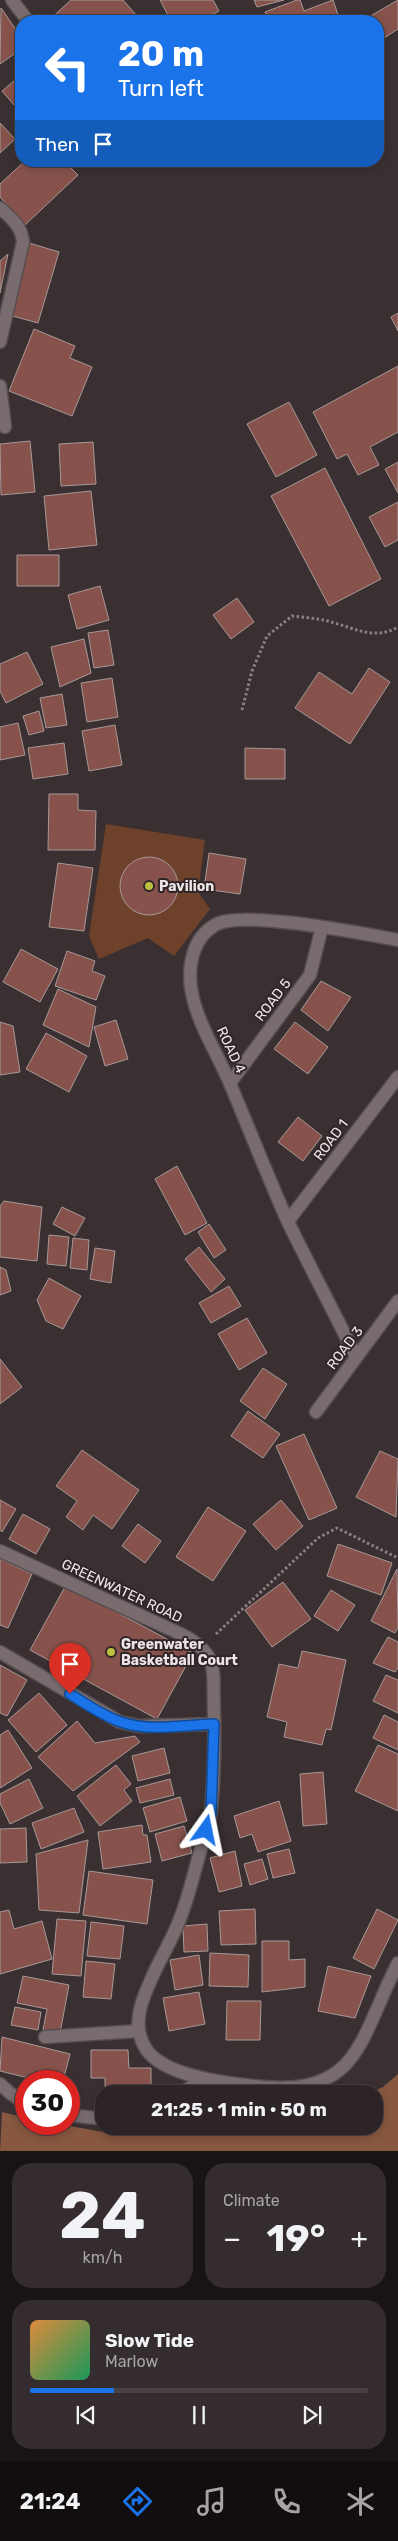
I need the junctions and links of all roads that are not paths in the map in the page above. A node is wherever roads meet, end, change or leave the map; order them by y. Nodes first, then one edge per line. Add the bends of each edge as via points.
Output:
1 (12, 0) edge
2 (23, 15) edge
3 (0, 208) edge
4 (0, 342) edge
5 (0, 386) edge
6 (5, 427) dead end
7 (322, 927) junction
8 (398, 940) edge
9 (398, 1077) edge
10 (230, 1083) junction
11 (288, 1221) junction
12 (398, 1301) edge
13 (356, 1357) junction
14 (316, 1412) dead end
15 (0, 1552) edge
16 (0, 1652) edge
17 (214, 1724) junction
18 (398, 1963) edge
19 (139, 2031) junction
20 (45, 2037) dead end
21 (202, 2078) junction
22 (0, 2084) edge
23 (193, 2085) edge
24 (15, 2097) edge
25 (80, 2116) edge
26 (95, 2118) edge

1 - 2 street
3 - 4 street via 17,223 23,242
5 - 6 street
7 - 8 street, ROAD 4
7 - 10 street, ROAD 5 via 310,975
7 - 10 street, ROAD 4 via 228,920 215,925 201,937 190,967 194,1005
9 - 11 street, ROAD 1
10 - 11 street, ROAD 4
11 - 13 street, ROAD 4
12 - 13 street, ROAD 3
13 - 14 street, ROAD 3
15 - 17 street, GREENWATER ROAD via 183,1635 207,1651 212,1663
16 - 17 street via 120,1722 148,1727
17 - 19 street via 211,1813 181,1916 142,1999
18 - 21 street via 358,2049 345,2066 328,2079 289,2090
19 - 20 street
19 - 21 street via 146,2049 159,2061
21 - 23 street
22 - 24 street
25 - 26 street

